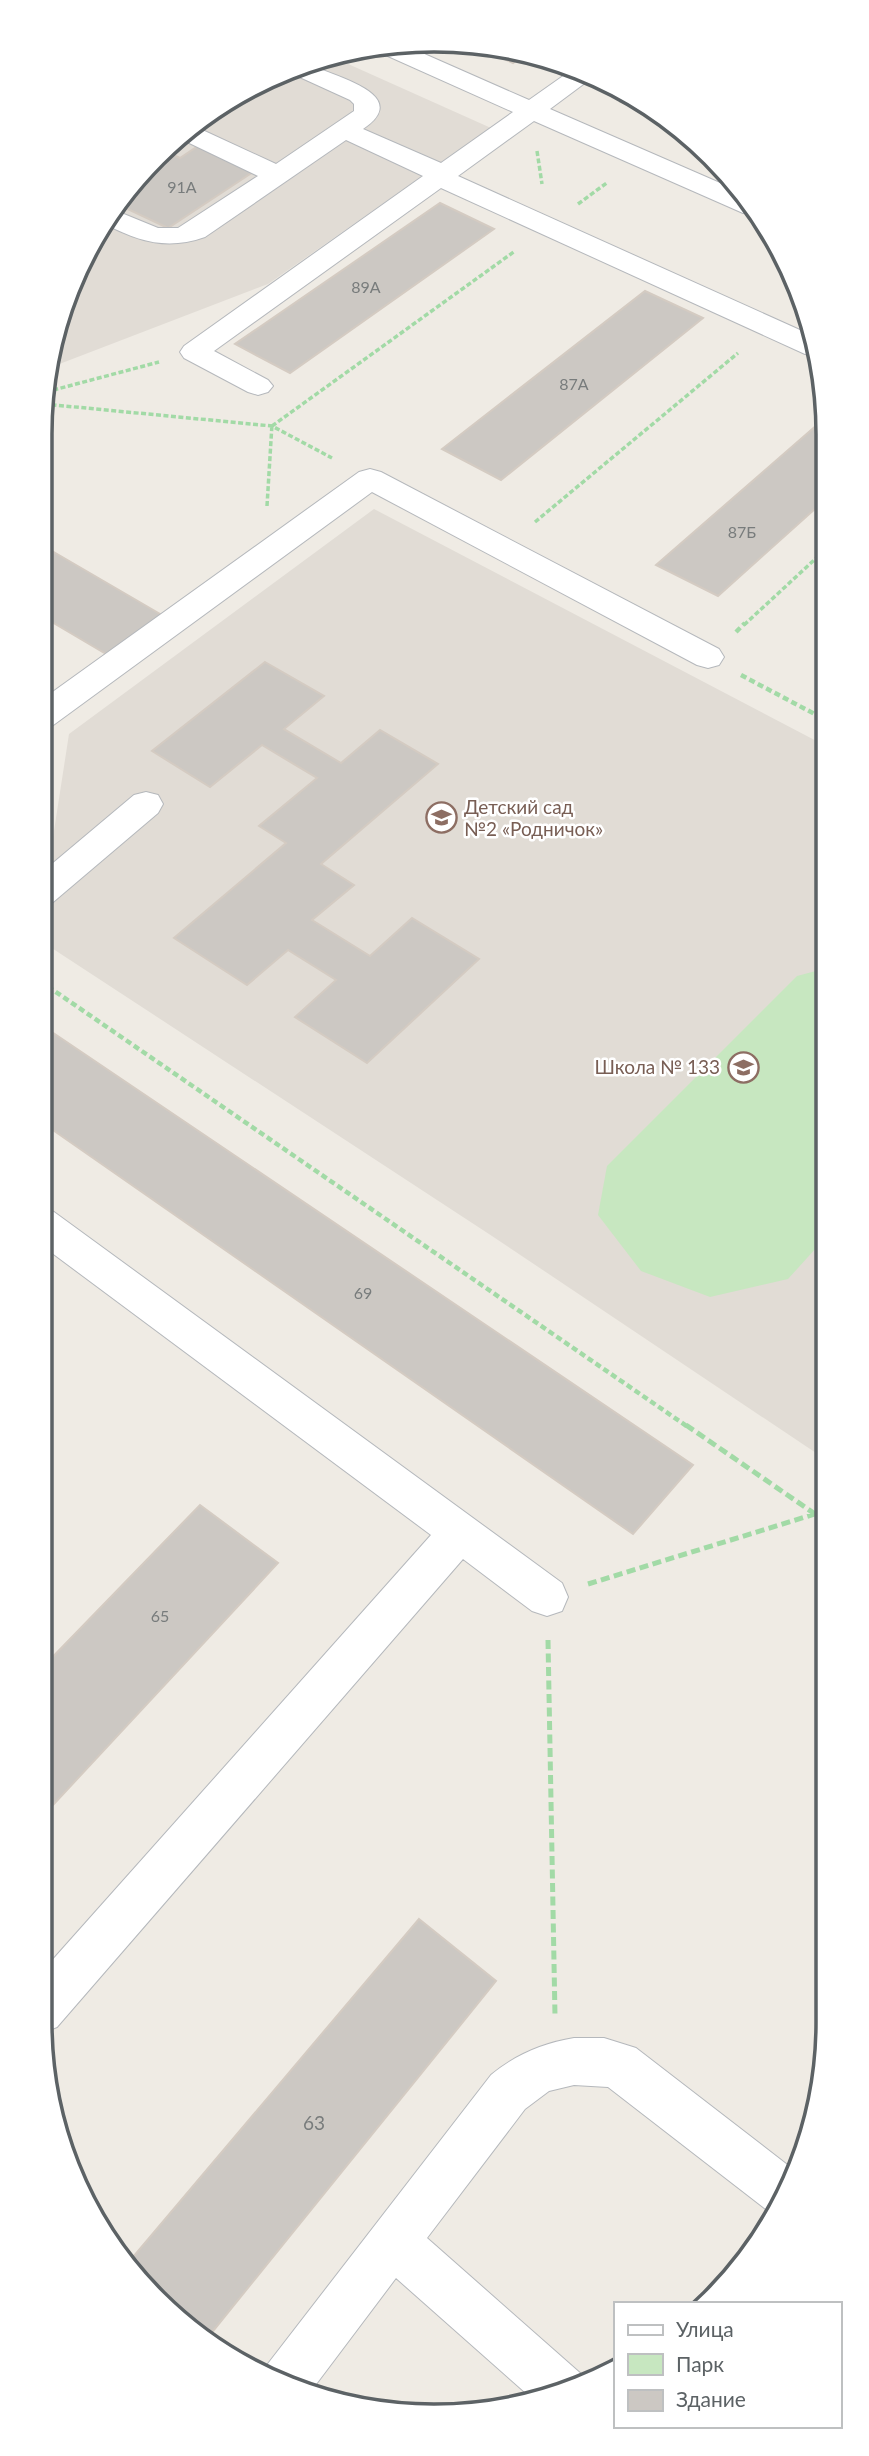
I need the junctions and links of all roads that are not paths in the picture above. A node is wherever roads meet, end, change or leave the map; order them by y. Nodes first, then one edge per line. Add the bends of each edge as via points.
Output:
1 (402, 54) edge
2 (310, 74) edge
3 (574, 79) edge
4 (531, 111) junction
5 (344, 130) junction
6 (196, 136) edge
7 (278, 175) junction
8 (439, 177) junction
9 (736, 200) edge
10 (118, 220) edge
11 (805, 343) edge
12 (258, 386) dead end
13 (708, 657) road end
14 (52, 709) edge
15 (146, 804) dead end
16 (52, 884) edge
17 (52, 1232) edge
18 (459, 1532) junction
19 (547, 1597) road end
20 (52, 1996) edge
21 (778, 2188) edge
22 (393, 2242) junction
23 (290, 2375) edge
24 (554, 2384) edge

1 - 4 lane
2 - 5 lane via 359,95 367,103 363,117
3 - 4 lane
4 - 8 lane
4 - 9 lane
5 - 7 lane
5 - 8 lane via 432,169
6 - 7 lane
7 - 10 lane via 181,237 164,239
8 - 11 lane
8 - 12 lane via 194,352
13 - 14 lane via 370,479
15 - 16 lane
17 - 18 lane
18 - 19 lane
18 - 20 lane
21 - 22 lane via 619,2065 602,2061 556,2066 537,2069 508,2092
22 - 23 lane
22 - 24 lane

